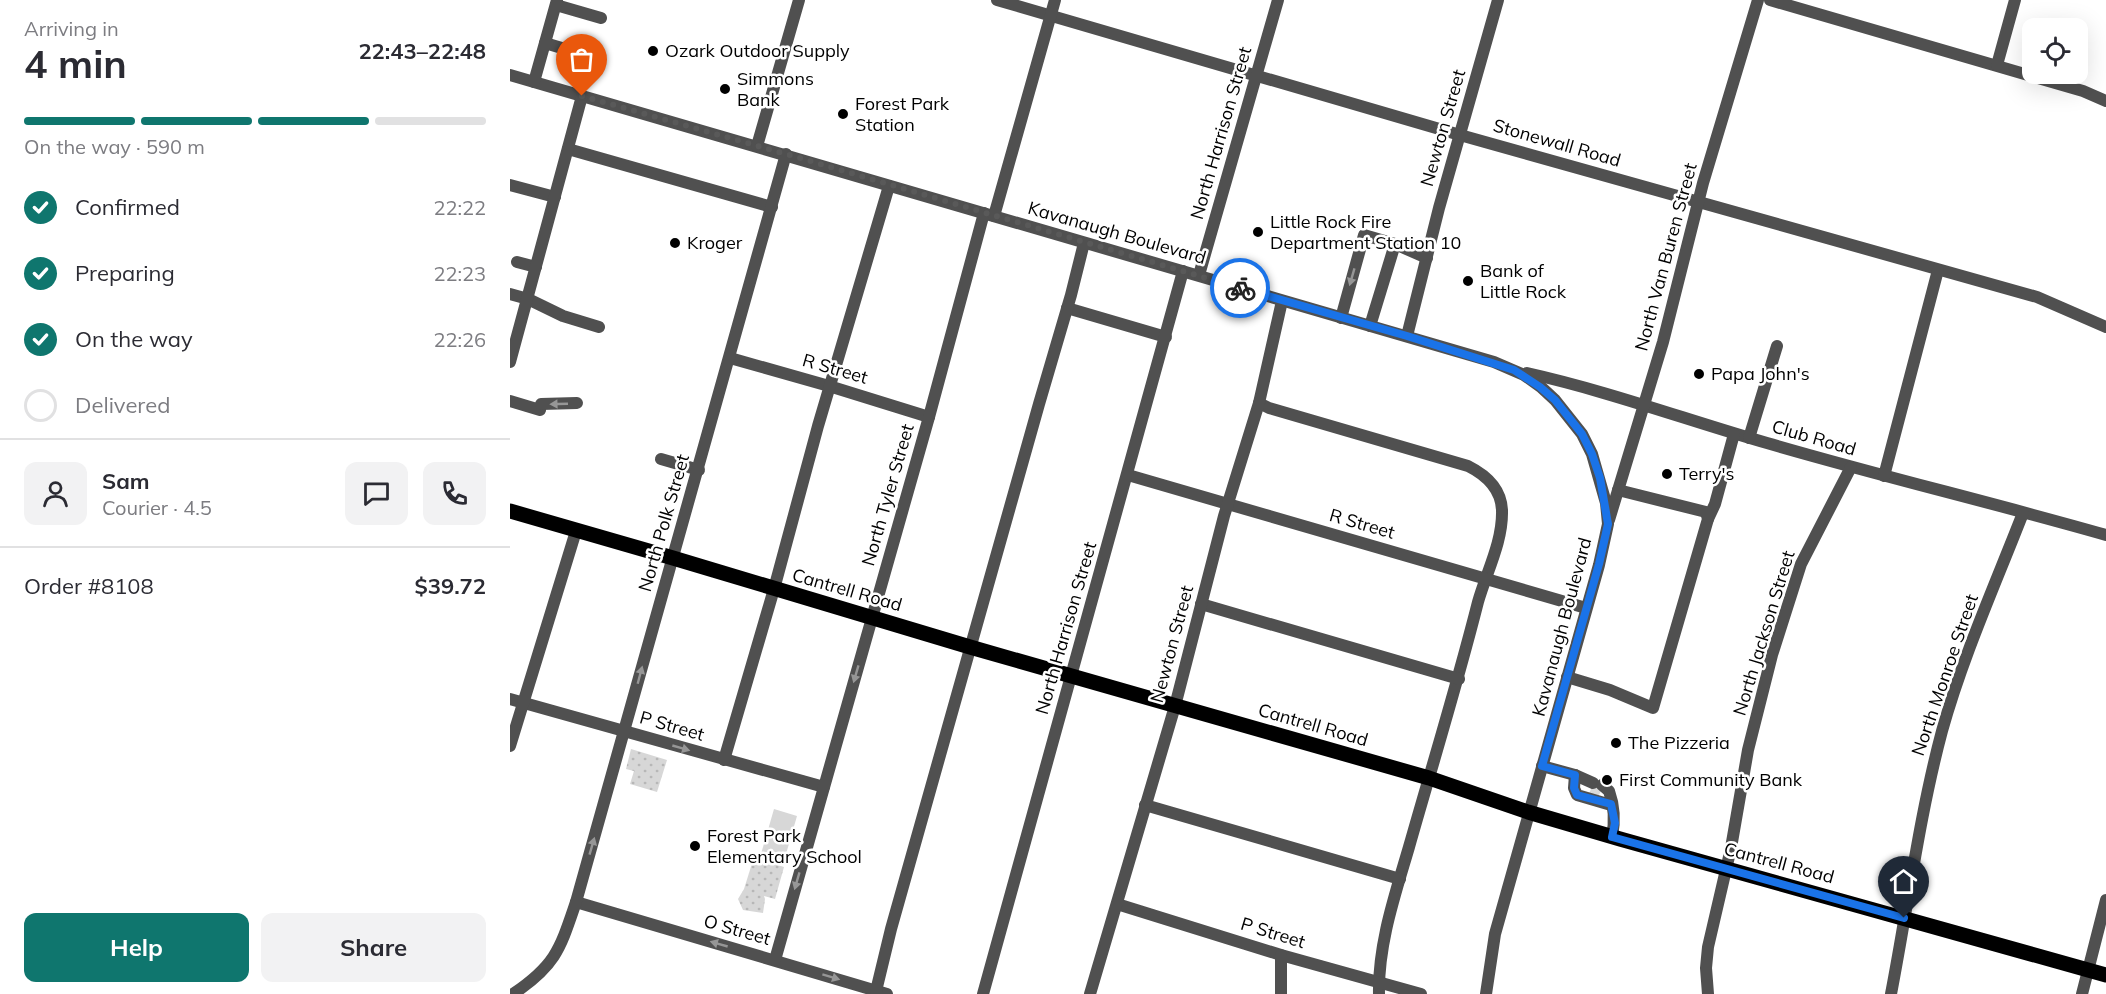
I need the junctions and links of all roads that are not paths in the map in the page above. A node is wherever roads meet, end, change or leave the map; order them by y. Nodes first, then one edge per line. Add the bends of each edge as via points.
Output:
1 (799, 0) edge
2 (997, 0) edge
3 (1055, 0) edge
4 (1278, 0) edge
5 (1498, 0) edge
6 (1758, 0) edge
7 (1770, 0) edge
8 (2015, 0) edge
9 (556, 3) edge
10 (1051, 16) junction
11 (601, 18) dead end
12 (545, 44) junction
13 (566, 49) dead end
14 (1997, 65) junction
15 (510, 75) edge
16 (1257, 76) junction
17 (534, 82) junction
18 (582, 96) junction
19 (2106, 100) edge
20 (1460, 135) junction
21 (757, 146) junction
22 (568, 149) junction
23 (786, 154) junction
24 (510, 185) edge
25 (889, 186) junction
26 (555, 197) junction
27 (1699, 202) junction
28 (772, 207) junction
29 (989, 214) junction
30 (1084, 243) junction
31 (1395, 244) junction
32 (1427, 258) junction
33 (517, 262) dead end
34 (536, 267) junction
35 (1938, 270) junction
36 (1183, 271) junction
37 (1199, 275) junction
38 (510, 294) edge
39 (528, 299) junction
40 (1282, 301) junction
41 (1067, 308) junction
42 (1341, 318) junction
43 (1370, 326) junction
44 (599, 327) dead end
45 (2106, 327) edge
46 (1407, 336) junction
47 (1166, 337) junction
48 (1777, 346) dead end
49 (512, 349) edge
50 (730, 358) junction
51 (510, 362) edge
52 (1514, 370) junction
53 (830, 386) junction
54 (510, 401) edge
55 (578, 403) dead end
56 (1259, 403) junction
57 (1644, 404) junction
58 (929, 417) junction
59 (1734, 434) junction
60 (1749, 438) junction
61 (661, 459) dead end
62 (1851, 467) junction
63 (699, 470) junction
64 (1128, 475) junction
65 (1884, 476) junction
66 (1618, 490) junction
67 (1228, 504) junction
68 (510, 512) edge
69 (2024, 513) junction
70 (1708, 519) junction
71 (1608, 524) junction
72 (576, 531) junction
73 (2106, 535) edge
74 (673, 558) junction
75 (1487, 579) junction
76 (774, 589) junction
77 (1201, 604) junction
78 (1586, 608) junction
79 (873, 617) junction
80 (970, 647) junction
81 (1071, 675) junction
82 (1567, 677) junction
83 (1459, 679) junction
84 (510, 699) edge
85 (524, 703) junction
86 (1175, 706) junction
87 (624, 732) junction
88 (510, 746) edge
89 (724, 760) junction
90 (1542, 766) junction
91 (1575, 777) junction
92 (1429, 778) junction
93 (824, 787) junction
94 (1601, 792) junction
95 (1145, 805) junction
96 (1528, 812) junction
97 (1612, 837) junction
98 (1726, 869) junction
99 (1400, 879) junction
100 (2106, 900) edge
101 (576, 902) junction
102 (1117, 904) junction
103 (1904, 918) junction
104 (1281, 955) junction
105 (775, 960) junction
106 (2087, 970) junction
107 (2106, 975) edge
108 (1379, 988) edge
109 (522, 992) edge
110 (882, 992) edge
111 (983, 994) edge
112 (1090, 994) edge
113 (1281, 994) edge
114 (1421, 994) edge
115 (1486, 994) edge
116 (1708, 994) edge
117 (1892, 994) edge
118 (2082, 994) edge

1 - 21 street
2 - 10 street, Stonewall Road
3 - 10 street, North Tyler Street
4 - 16 street, North Harrison Street
5 - 20 street, Newton Street
6 - 27 street, North Van Buren Street
7 - 14 street
8 - 14 street
9 - 11 street
9 - 12 street
10 - 16 street, Stonewall Road
10 - 29 street, North Tyler Street
12 - 13 street
12 - 17 street
14 - 19 street
15 - 17 street, Kavanaugh Boulevard
16 - 20 street, Stonewall Road
16 - 37 street, North Harrison Street
17 - 18 street, Kavanaugh Boulevard
18 - 21 street, Kavanaugh Boulevard
18 - 22 street
20 - 27 street, Stonewall Road
20 - 32 street, Newton Street
21 - 23 street, Kavanaugh Boulevard
22 - 26 street
22 - 28 street
23 - 25 street, Kavanaugh Boulevard
23 - 28 street, North Polk Street
24 - 26 street
25 - 29 street, Kavanaugh Boulevard
25 - 53 street
26 - 34 street
27 - 35 street, Stonewall Road
27 - 57 street, North Van Buren Street
28 - 50 street, North Polk Street
29 - 30 street, Kavanaugh Boulevard
29 - 58 street, North Tyler Street
30 - 36 street, Kavanaugh Boulevard
30 - 41 street
31 - 32 street
31 -> 42 street via 1364,235
31 - 43 street
32 - 46 street, Newton Street
33 - 34 street
34 - 39 street
35 - 45 street, Stonewall Road via 2037,297
35 - 65 street
36 - 37 street, Kavanaugh Boulevard
36 - 47 street, North Harrison Street
37 - 40 street, Kavanaugh Boulevard
38 - 39 street
39 - 44 street
39 - 49 street
40 - 42 street, Kavanaugh Boulevard
40 - 56 street, Newton Street
41 - 47 street
41 - 80 street
42 - 43 street, Kavanaugh Boulevard
43 - 46 street, Kavanaugh Boulevard
46 - 52 street, Kavanaugh Boulevard
47 - 64 street, North Harrison Street
48 - 60 street
49 - 51 street
50 - 53 street, R Street
50 - 63 street, North Polk Street
52 - 57 street, Club Road
52 - 71 street, Kavanaugh Boulevard via 1548,393 1582,434 1600,478
53 - 58 street, R Street
53 - 76 street
55 -> 54 street via 541,407
56 - 67 street, Newton Street
56 - 75 street via 1440,456 1481,472 1495,488 1502,511
57 - 59 street, Club Road
57 - 66 street, North Van Buren Street
58 - 79 street, North Tyler Street
59 - 60 street, Club Road
59 - 70 street
60 - 62 street, Club Road
61 - 63 street
62 - 65 street, Club Road
62 - 98 street, North Jackson Street via 1801,564 1784,615 1748,750
63 - 74 street, North Polk Street
64 - 67 street, R Street
64 - 81 street, North Harrison Street
65 - 69 street, Club Road
66 - 70 street via 1706,512
66 - 71 street, North Van Buren Street
67 - 75 street, R Street
67 - 77 street, Newton Street
68 - 72 main road, Cantrell Road
69 - 73 street, Club Road
69 - 103 street, North Monroe Street via 1972,642 1943,728
70 - 82 street via 1653,708
71 - 78 street, Kavanaugh Boulevard
72 - 74 main road, Cantrell Road
72 - 85 street
74 - 76 main road, Cantrell Road
87 -> 74 street, North Polk Street
75 - 78 street, R Street
75 - 83 street
76 - 79 main road, Cantrell Road
76 - 89 street
77 - 83 street
77 - 86 street, Newton Street
78 - 82 street, Kavanaugh Boulevard
79 - 80 main road, Cantrell Road
79 -> 93 street, North Tyler Street
80 - 81 main road, Cantrell Road
80 - 110 street via 891,929
81 - 86 main road, Cantrell Road
81 - 111 street, North Harrison Street
82 - 90 street, Kavanaugh Boulevard
83 - 92 street
84 - 85 street, P Street
85 - 87 street, P Street
85 - 88 street
86 - 92 main road, Cantrell Road
86 - 95 street, Newton Street
87 -> 89 street, P Street
101 -> 87 street, North Polk Street
89 - 93 street, P Street
90 - 91 street
90 - 96 street, Kavanaugh Boulevard
91 - 94 street
91 - 94 street via 1577,795
92 - 96 main road, Cantrell Road
92 - 99 street
93 -> 105 street, North Tyler Street
94 - 97 street via 1615,823
95 - 99 street
95 - 102 street, Newton Street
96 - 97 main road, Cantrell Road
96 - 115 street, Kavanaugh Boulevard via 1495,934
97 - 98 main road, Cantrell Road
98 - 103 main road, Cantrell Road
98 - 116 street, North Jackson Street via 1708,947
99 - 108 street via 1386,934
100 - 106 street
105 -> 101 street, O Street
101 - 109 street, North Polk Street via 557,954
102 - 104 street, P Street
102 - 112 street, Newton Street
103 - 106 main road, Cantrell Road
103 - 117 street, North Monroe Street
104 - 108 street, P Street
104 - 113 street
105 -> 110 street, O Street
106 - 107 main road, Cantrell Road
106 - 118 street
108 - 114 street, P Street

